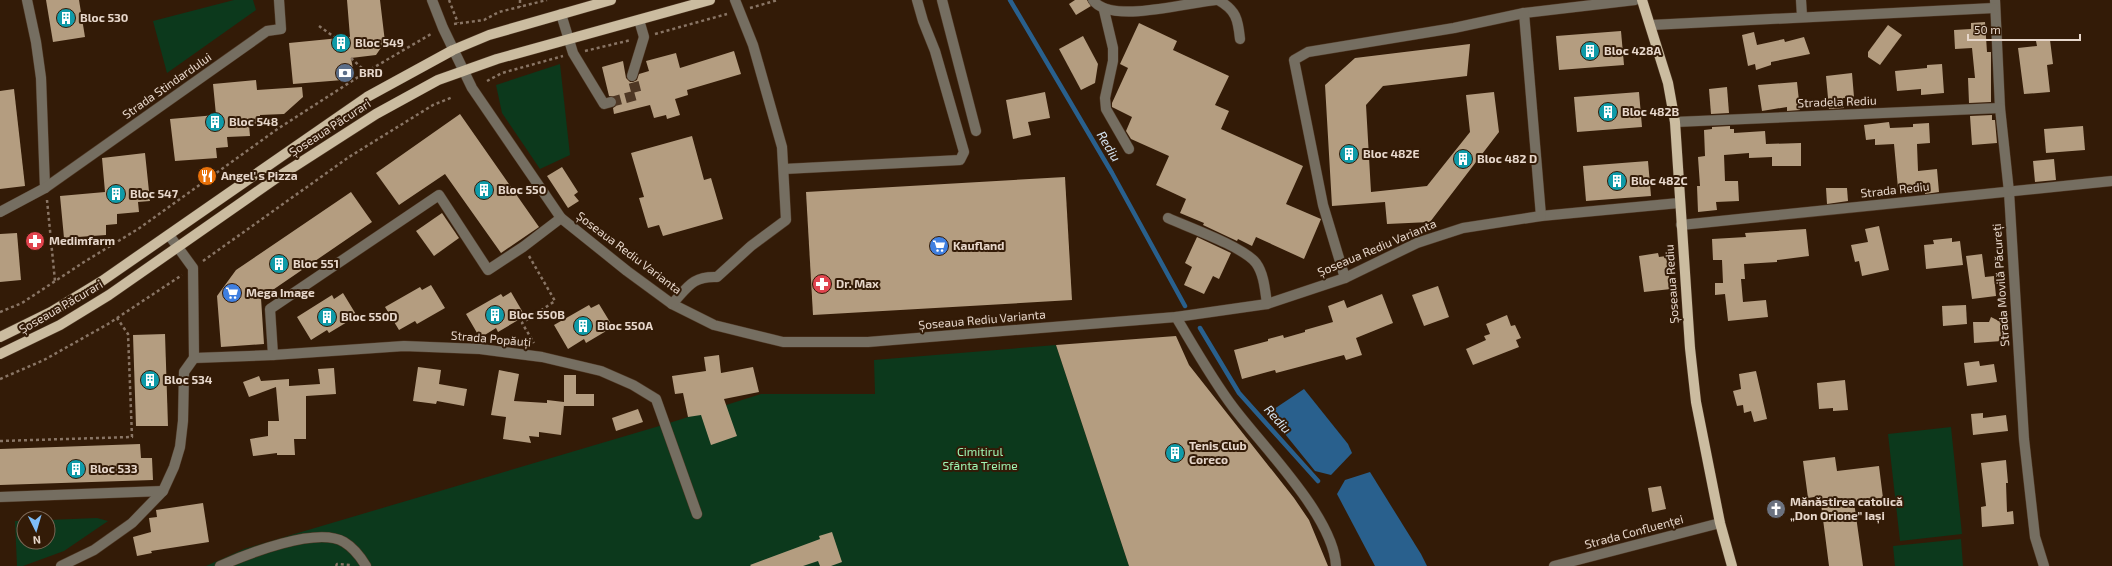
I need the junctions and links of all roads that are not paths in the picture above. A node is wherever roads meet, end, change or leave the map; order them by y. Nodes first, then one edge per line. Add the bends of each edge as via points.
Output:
1 (27, 0) edge
2 (279, 0) edge
3 (432, 0) edge
4 (611, 0) edge
5 (710, 0) edge
6 (735, 0) edge
7 (917, 0) edge
8 (942, 0) edge
9 (1093, 0) edge
10 (1217, 0) edge
11 (1635, 0) edge
12 (1642, 0) edge
13 (1801, 0) edge
14 (1995, 4) edge
15 (1559, 5) edge
16 (1104, 10) junction
17 (1524, 13) junction
18 (561, 14) junction
19 (1802, 16) junction
20 (639, 20) junction
21 (1651, 25) junction
22 (568, 39) junction
23 (1240, 39) dead end
24 (453, 50) junction
25 (463, 69) junction
26 (632, 76) tunnel mouth
27 (611, 102) dead end
28 (2000, 108) junction
29 (1675, 122) junction
30 (976, 131) dead end
31 (1129, 149) dead end
32 (784, 169) junction
33 (2112, 181) edge
34 (45, 188) junction
35 (2009, 192) junction
36 (1679, 203) junction
37 (0, 212) edge
38 (1540, 216) junction
39 (561, 218) junction
40 (1168, 218) dead end
41 (1681, 225) junction
42 (169, 235) junction
43 (178, 247) junction
44 (1345, 278) junction
45 (672, 304) junction
46 (1266, 304) junction
47 (1176, 317) junction
48 (0, 337) edge
49 (0, 354) edge
50 (272, 356) junction
51 (194, 358) junction
52 (163, 491) junction
53 (0, 497) edge
54 (697, 514) dead end
55 (1720, 523) junction
56 (62, 566) edge
57 (220, 566) edge
58 (366, 566) edge
59 (1336, 566) edge
60 (1554, 566) edge
61 (1732, 566) edge
62 (2044, 566) edge

1 - 34 street via 41,78
2 - 34 street, Strada Stindardului via 281,29 267,31
3 - 24 street, Șoseaua Rediu Varianta
4 - 18 main road, Șoseaua Păcurari
5 - 20 main road, Șoseaua Păcurari
6 - 32 street via 753,45 782,147
7 - 32 street via 935,51 964,152 960,160
8 - 30 street
9 - 16 street
10 - 16 street via 1130,13
10 - 23 street via 1231,7 1238,21
11 - 15 street
12 - 21 main road, Șoseaua Rediu
13 - 19 street
14 - 19 street
14 - 28 street, Strada Movilă Păcureți
15 - 17 street
16 - 31 street via 1114,61 1105,98 1106,109
17 - 38 street
17 - 44 street via 1454,28 1308,52 1294,60 1322,205
18 - 22 street
18 - 24 main road, Șoseaua Păcurari via 510,28
19 - 21 street
20 - 22 main road, Șoseaua Păcurari
20 - 26 street via 644,37
21 - 29 main road, Șoseaua Rediu via 1668,82
22 - 25 main road, Șoseaua Păcurari
22 - 27 street via 573,53 604,104
24 - 25 street, Șoseaua Rediu Varianta
24 - 42 main road, Șoseaua Păcurari via 367,97
25 - 39 street, Șoseaua Rediu Varianta via 472,88
25 - 43 main road, Șoseaua Păcurari via 376,114 278,177
28 - 29 street, Stradela Rediu
28 - 35 street, Strada Movilă Păcureți
29 - 36 main road, Șoseaua Rediu
32 - 45 street via 786,220 751,246 717,277 695,280
33 - 35 street, Strada Rediu
34 - 37 street, Strada Stindardului
35 - 41 street, Strada Rediu
35 - 62 street, Strada Movilă Păcureți via 2024,439 2035,537
36 - 38 street, Șoseaua Rediu Varianta
36 - 41 main road, Șoseaua Rediu
38 - 44 street, Șoseaua Rediu Varianta via 1463,228 1417,243
39 - 45 street, Șoseaua Rediu Varianta
39 - 50 street via 488,270 439,196 270,309
40 - 46 street via 1242,252 1255,262 1262,276
41 - 55 main road, Șoseaua Rediu via 1696,402
42 - 43 street
42 - 48 main road, Șoseaua Păcurari via 51,312
43 - 49 main road, Șoseaua Păcurari via 60,325
43 - 51 street via 192,268
44 - 46 street, Șoseaua Rediu Varianta
45 - 47 street, Șoseaua Rediu Varianta via 714,325 783,342 868,342
46 - 47 street, Șoseaua Rediu Varianta
47 - 59 street via 1233,407 1272,454 1314,512 1330,540
50 - 51 street, Strada Popăuți
50 - 54 street, Strada Popăuți via 404,346 480,349 542,357 601,371 633,385 656,399
51 - 52 street via 184,372 180,447
52 - 53 street
52 - 56 street via 132,523 94,550
55 - 60 street, Strada Confluenței
55 - 61 main road, Șoseaua Rediu
57 - 58 street via 251,552 308,538 342,541 355,549

